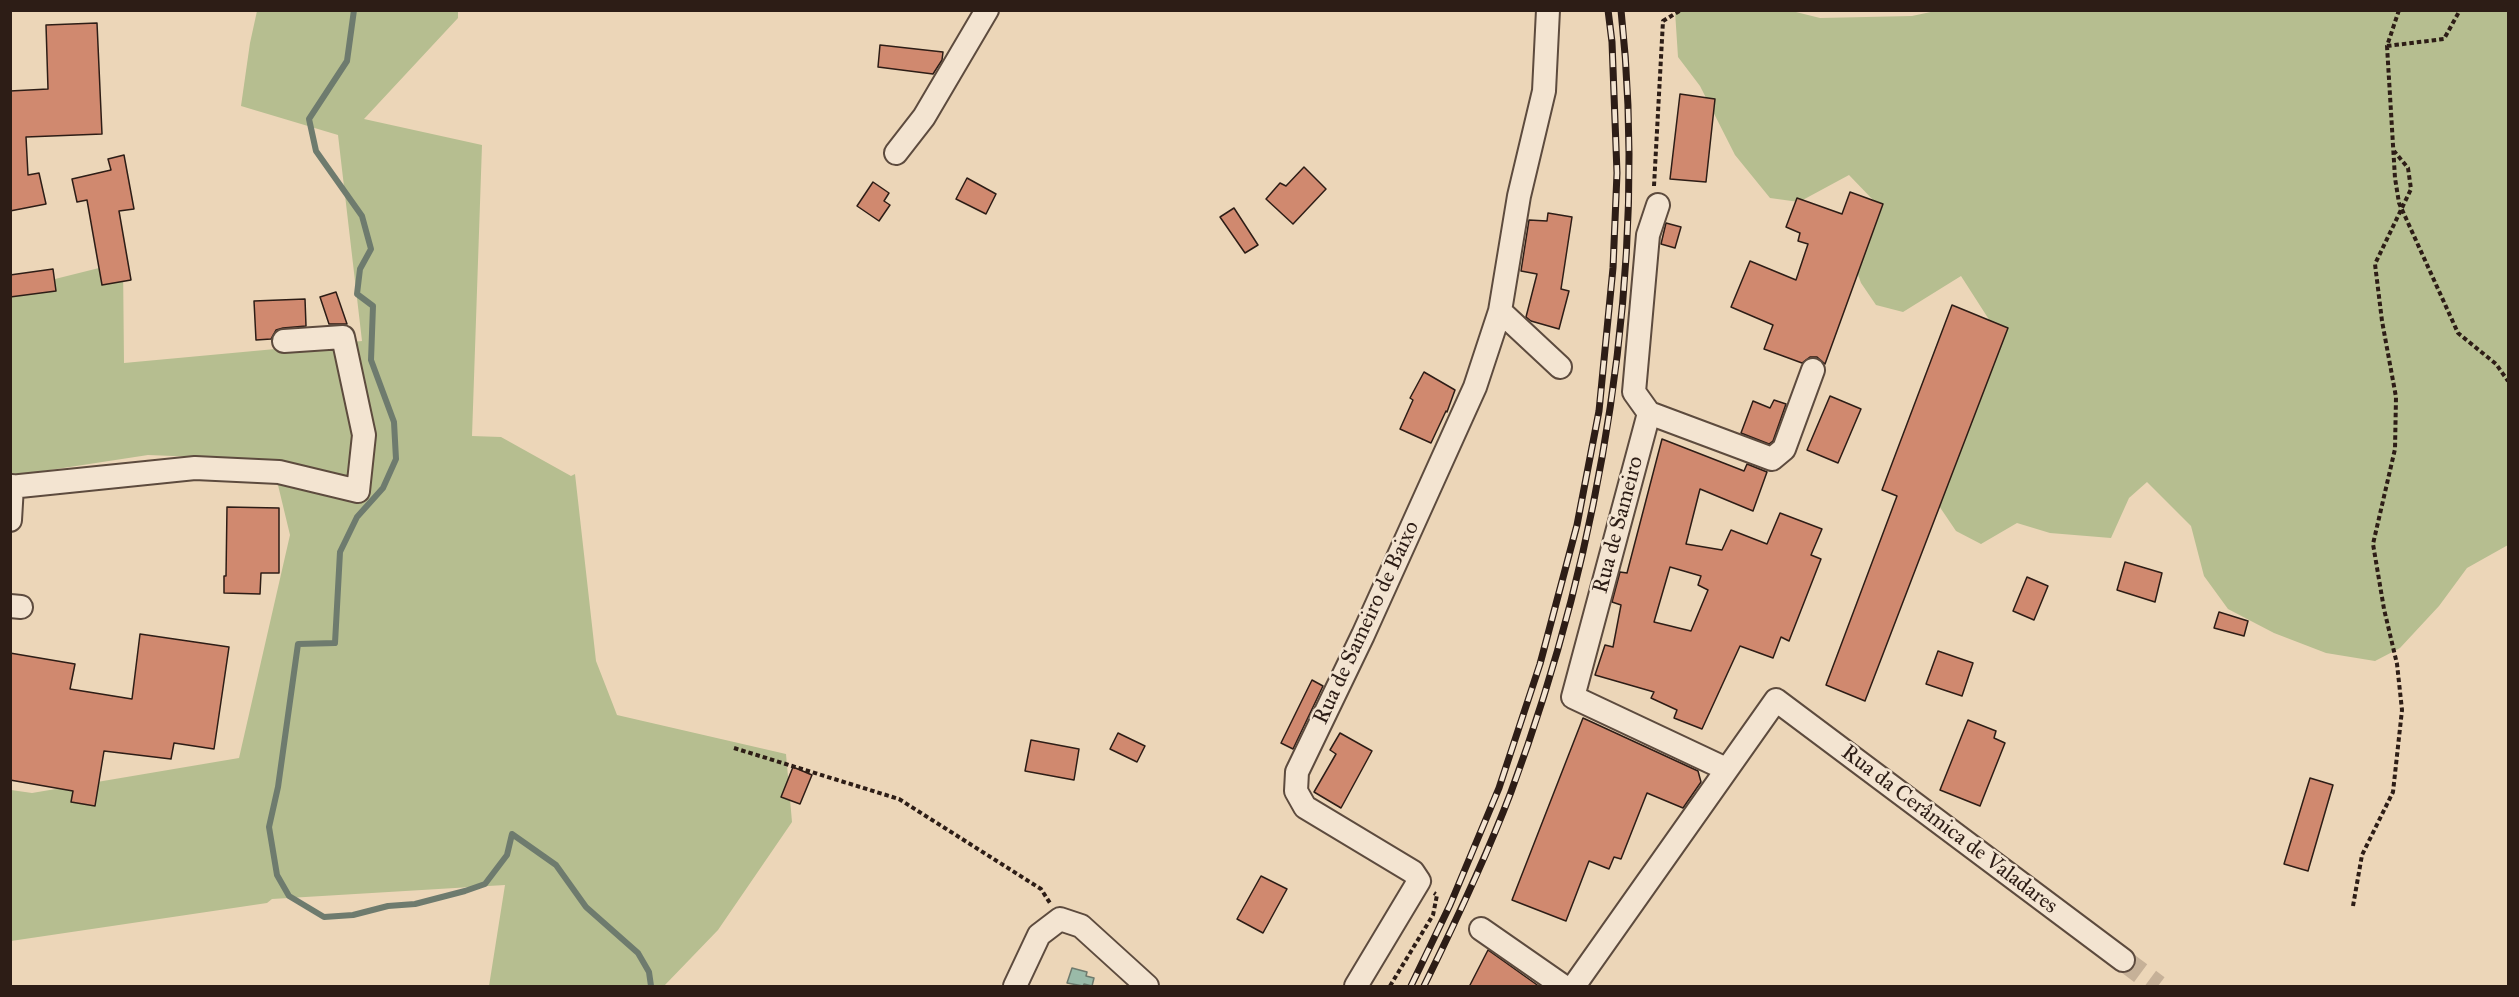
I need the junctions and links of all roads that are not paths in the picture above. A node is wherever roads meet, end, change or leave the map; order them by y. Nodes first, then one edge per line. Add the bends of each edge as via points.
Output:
1 (987, 10) edge
2 (1548, 10) edge
3 (896, 153) dead end
4 (1658, 205) road end
5 (1500, 311) junction
6 (284, 341) dead end
7 (1560, 367) dead end
8 (1813, 370) dead end
9 (1649, 412) junction
10 (11, 486) edge
11 (10, 520) edge
12 (1726, 769) junction
13 (1481, 929) dead end
14 (2123, 960) tunnel mouth
15 (1015, 987) edge
16 (1147, 987) edge
17 (1356, 987) edge
18 (1563, 987) edge
19 (1574, 987) edge

1 - 3 street via 924,117
2 - 5 street, Rua de Sameiro de Baixo via 1544,91 1519,196
4 - 9 street via 1648,235 1634,392
5 - 7 street
5 - 17 street, Rua de Sameiro de Baixo via 1475,387 1364,635 1297,772 1296,791 1305,807 1413,872 1419,881
6 - 10 street via 343,337 364,435 358,491 279,472 195,468
8 - 9 street via 1784,449 1772,459
9 - 12 street, Rua de Sameiro via 1573,697
10 - 11 street
12 - 14 street, Rua da Cerâmica de Valadares via 1776,700
12 - 19 street
13 - 18 street
15 - 16 street via 1039,935 1060,919 1082,926

